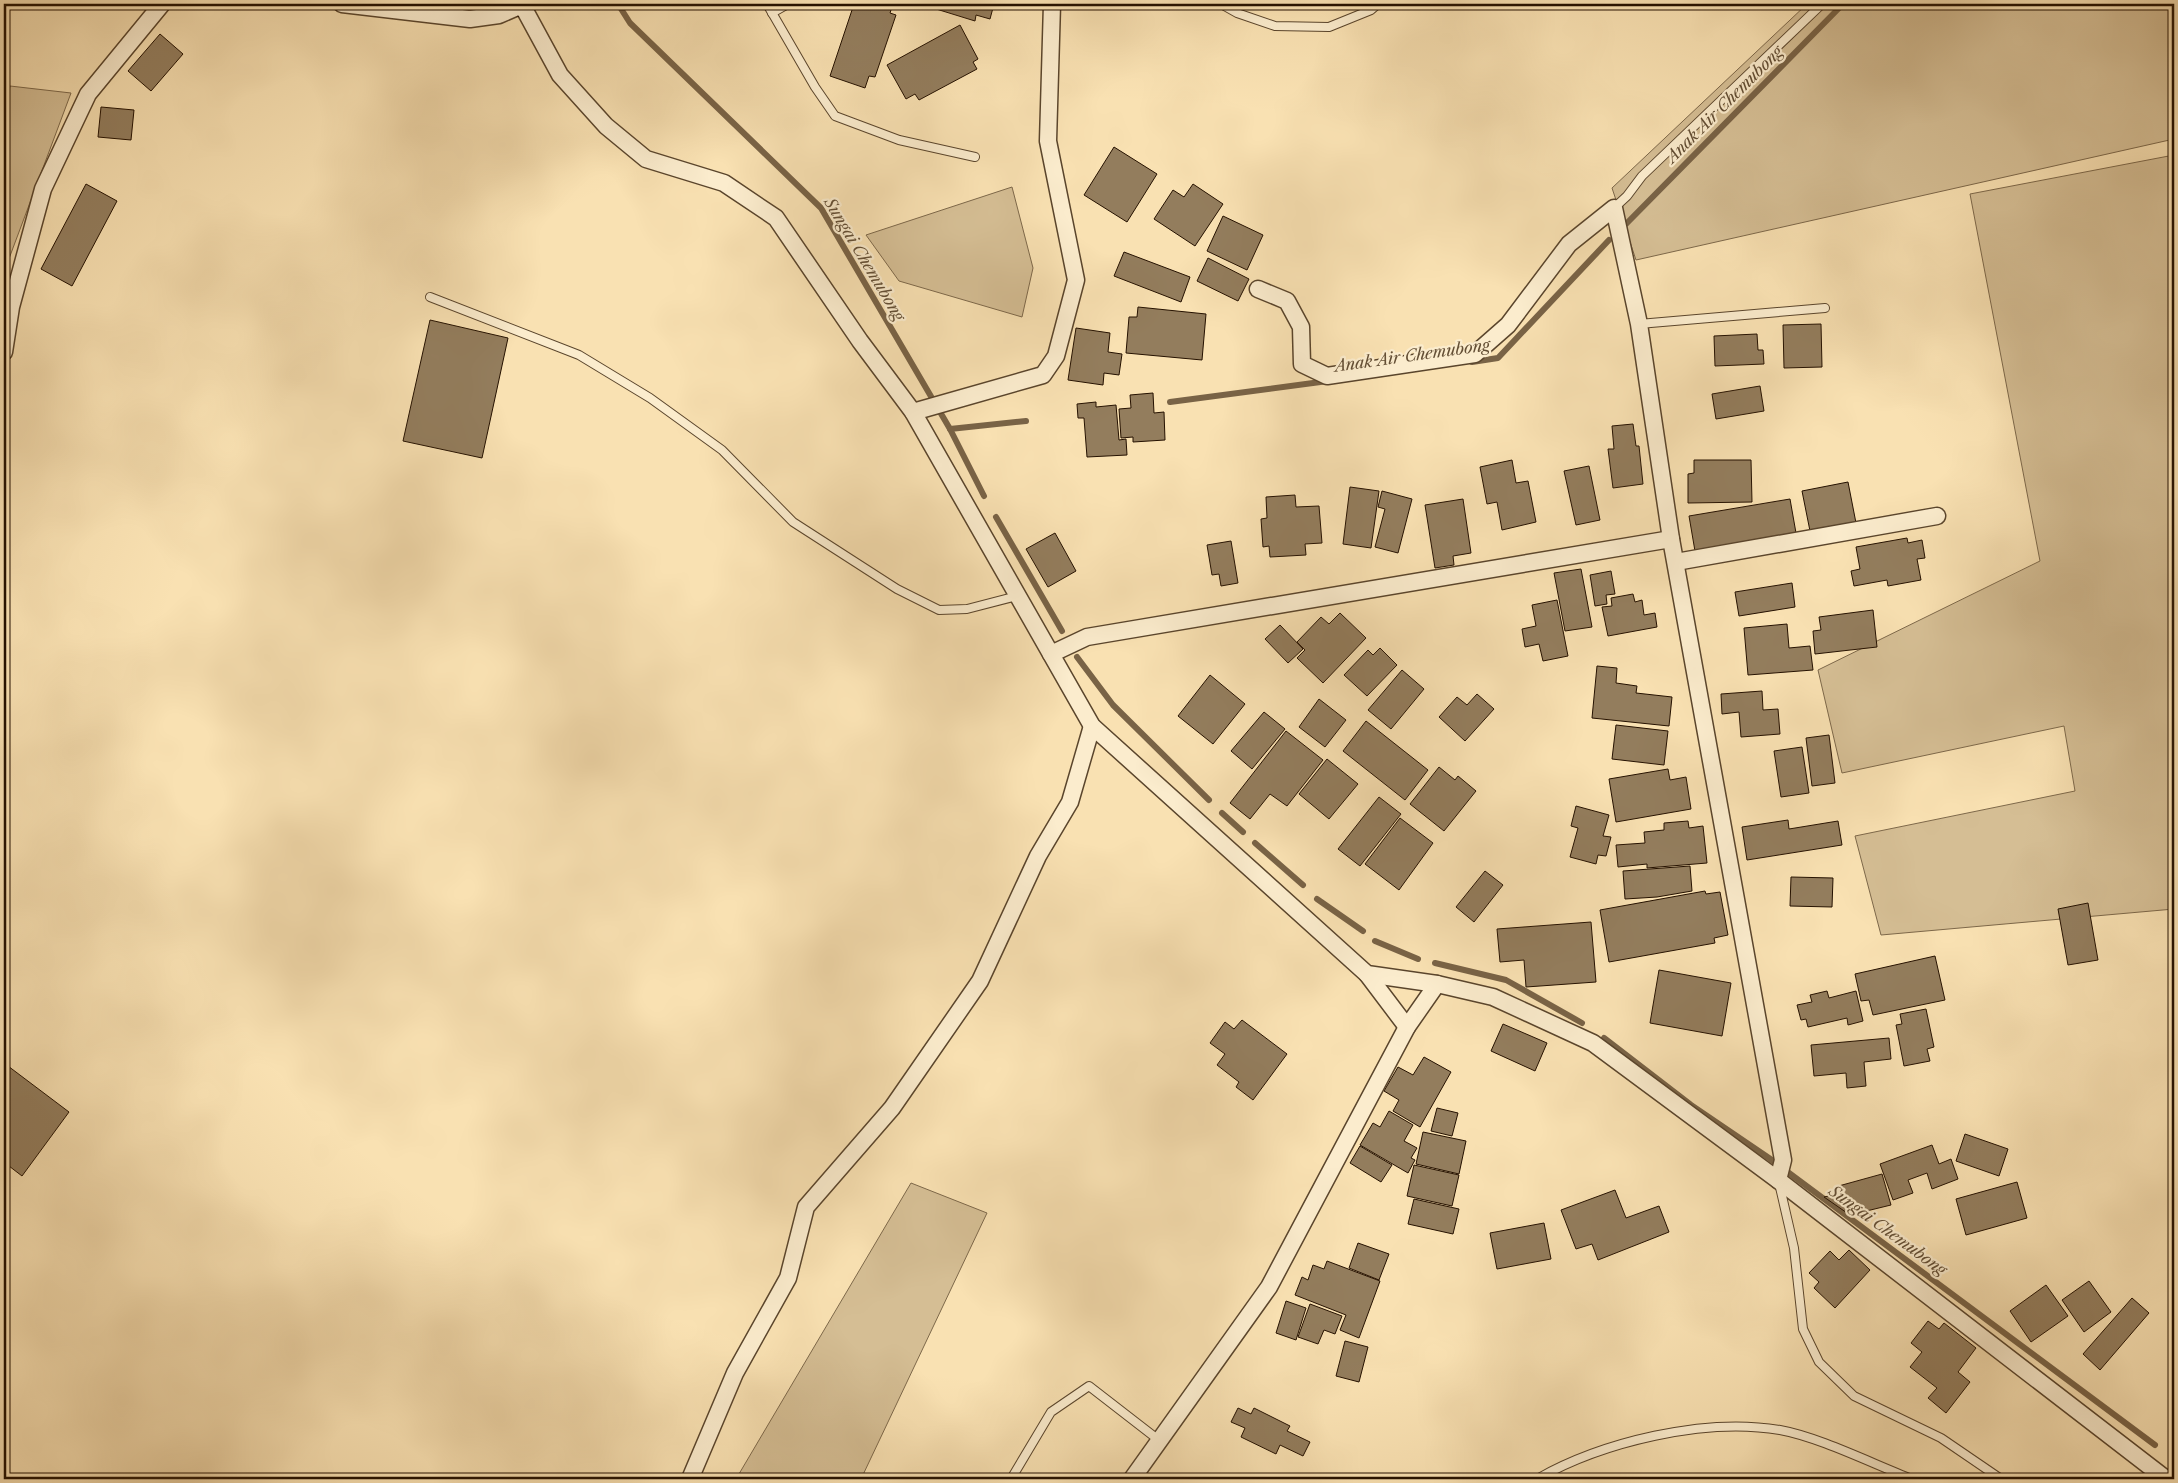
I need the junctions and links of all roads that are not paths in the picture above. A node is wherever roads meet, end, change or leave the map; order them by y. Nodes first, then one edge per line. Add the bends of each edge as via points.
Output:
1 (162, 4) edge
2 (342, 4) edge
3 (521, 4) edge
4 (767, 4) edge
5 (788, 4) edge
6 (1052, 4) edge
7 (1221, 4) edge
8 (1378, 4) edge
9 (1822, 4) edge
10 (772, 13) junction
11 (975, 157) dead end
12 (1614, 208) junction
13 (1258, 289) dead end
14 (430, 297) dead end
15 (1825, 308) dead end
16 (1638, 324) junction
17 (4, 352) edge
18 (916, 411) junction
19 (1937, 516) dead end
20 (1671, 539) junction
21 (1676, 562) junction
22 (1017, 596) junction
23 (1051, 654) junction
24 (1092, 726) junction
25 (1367, 974) junction
26 (1437, 984) junction
27 (1407, 1027) junction
28 (1780, 1173) junction
29 (1160, 1441) junction
30 (690, 1479) edge
31 (1011, 1479) edge
32 (1132, 1479) edge
33 (1537, 1479) edge
34 (1912, 1479) edge
35 (2001, 1479) edge
36 (2166, 1479) edge

1 - 17 street via 88,94 42,189 11,307
2 - 3 street via 470,19 499,15
3 - 18 street via 560,75 613,132 646,159 724,183 776,218 860,341
4 - 10 lane
5 - 10 lane
6 - 18 street via 1048,141 1076,280 1056,356 1043,375
7 - 8 lane via 1275,26 1329,27
9 - 12 lane via 1642,176
10 - 11 lane via 835,116 899,140
12 - 13 street via 1569,244 1508,325 1475,354 1326,376 1302,364 1301,327 1287,301
12 - 16 street
14 - 22 lane via 579,355 650,398 722,450 793,522 897,589 939,610 967,609
15 - 16 lane
16 - 20 street
18 - 22 street
19 - 21 street
20 - 21 street
20 - 23 street via 1087,636
21 - 28 street
22 - 23 street
23 - 24 street
24 - 25 street
24 - 30 street via 1070,802 1038,856 980,981 892,1108 806,1206 788,1278 735,1373
25 - 26 street
25 - 27 street
26 - 27 street
26 - 28 street via 1494,997 1593,1043
27 - 29 street via 1269,1287
28 - 35 lane via 1794,1248 1803,1329 1819,1362 1854,1396 1941,1438
28 - 36 street
29 - 31 lane via 1089,1386 1052,1412
29 - 32 street
33 - 34 lane via 1616,1446 1654,1436 1731,1427 1780,1430

